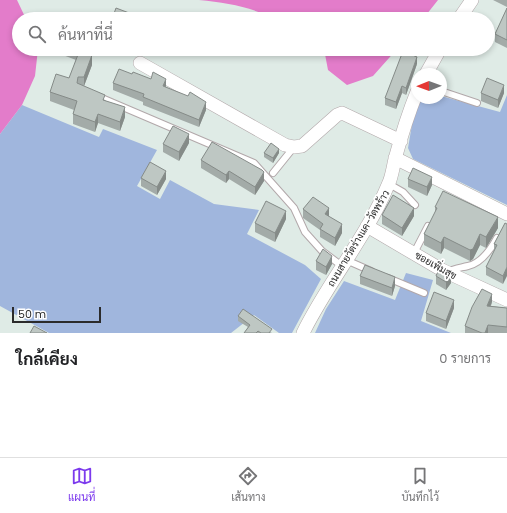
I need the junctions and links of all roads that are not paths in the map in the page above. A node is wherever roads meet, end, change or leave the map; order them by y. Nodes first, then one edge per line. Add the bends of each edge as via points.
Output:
1 (472, 0) edge
2 (464, 12) edge
3 (436, 56) edge
4 (140, 63) dead end
5 (429, 68) edge
6 (88, 93) edge
7 (447, 94) edge
8 (477, 103) dead end
9 (412, 104) edge
10 (401, 141) junction
11 (294, 147) junction
12 (395, 158) junction
13 (273, 173) dead end
14 (389, 184) junction
15 (414, 206) edge
16 (507, 214) edge
17 (367, 226) junction
18 (428, 226) edge
19 (501, 231) edge
20 (414, 253) junction
21 (344, 263) junction
22 (447, 272) junction
23 (424, 293) dead end
24 (507, 300) edge
25 (303, 333) edge

1 - 2 street
3 - 5 street
4 - 11 street via 285,145
6 - 21 lane via 254,162 294,208 305,232 322,251
7 - 8 lane
9 - 10 street, ถนนสายวัดร่างแค-วัดพร้าว
10 - 11 street via 342,113 302,146
10 - 12 street, ถนนสายวัดร่างแค-วัดพร้าว
11 - 13 lane
12 - 14 street, ถนนสายวัดร่างแค-วัดพร้าว
12 - 16 street
14 - 15 lane via 403,192
14 - 17 street, ถนนสายวัดร่างแค-วัดพร้าว
17 - 20 street, ซอยเพิ่มสุข
17 - 21 street, ถนนสายวัดร่างแค-วัดพร้าว
18 - 20 lane
19 - 22 lane via 491,250 477,262
20 - 22 street, ซอยเพิ่มสุข
21 - 23 lane
21 - 25 street, ถนนสายวัดร่างแค-วัดพร้าว via 314,310
22 - 24 street, ซอยเพิ่มสุข

